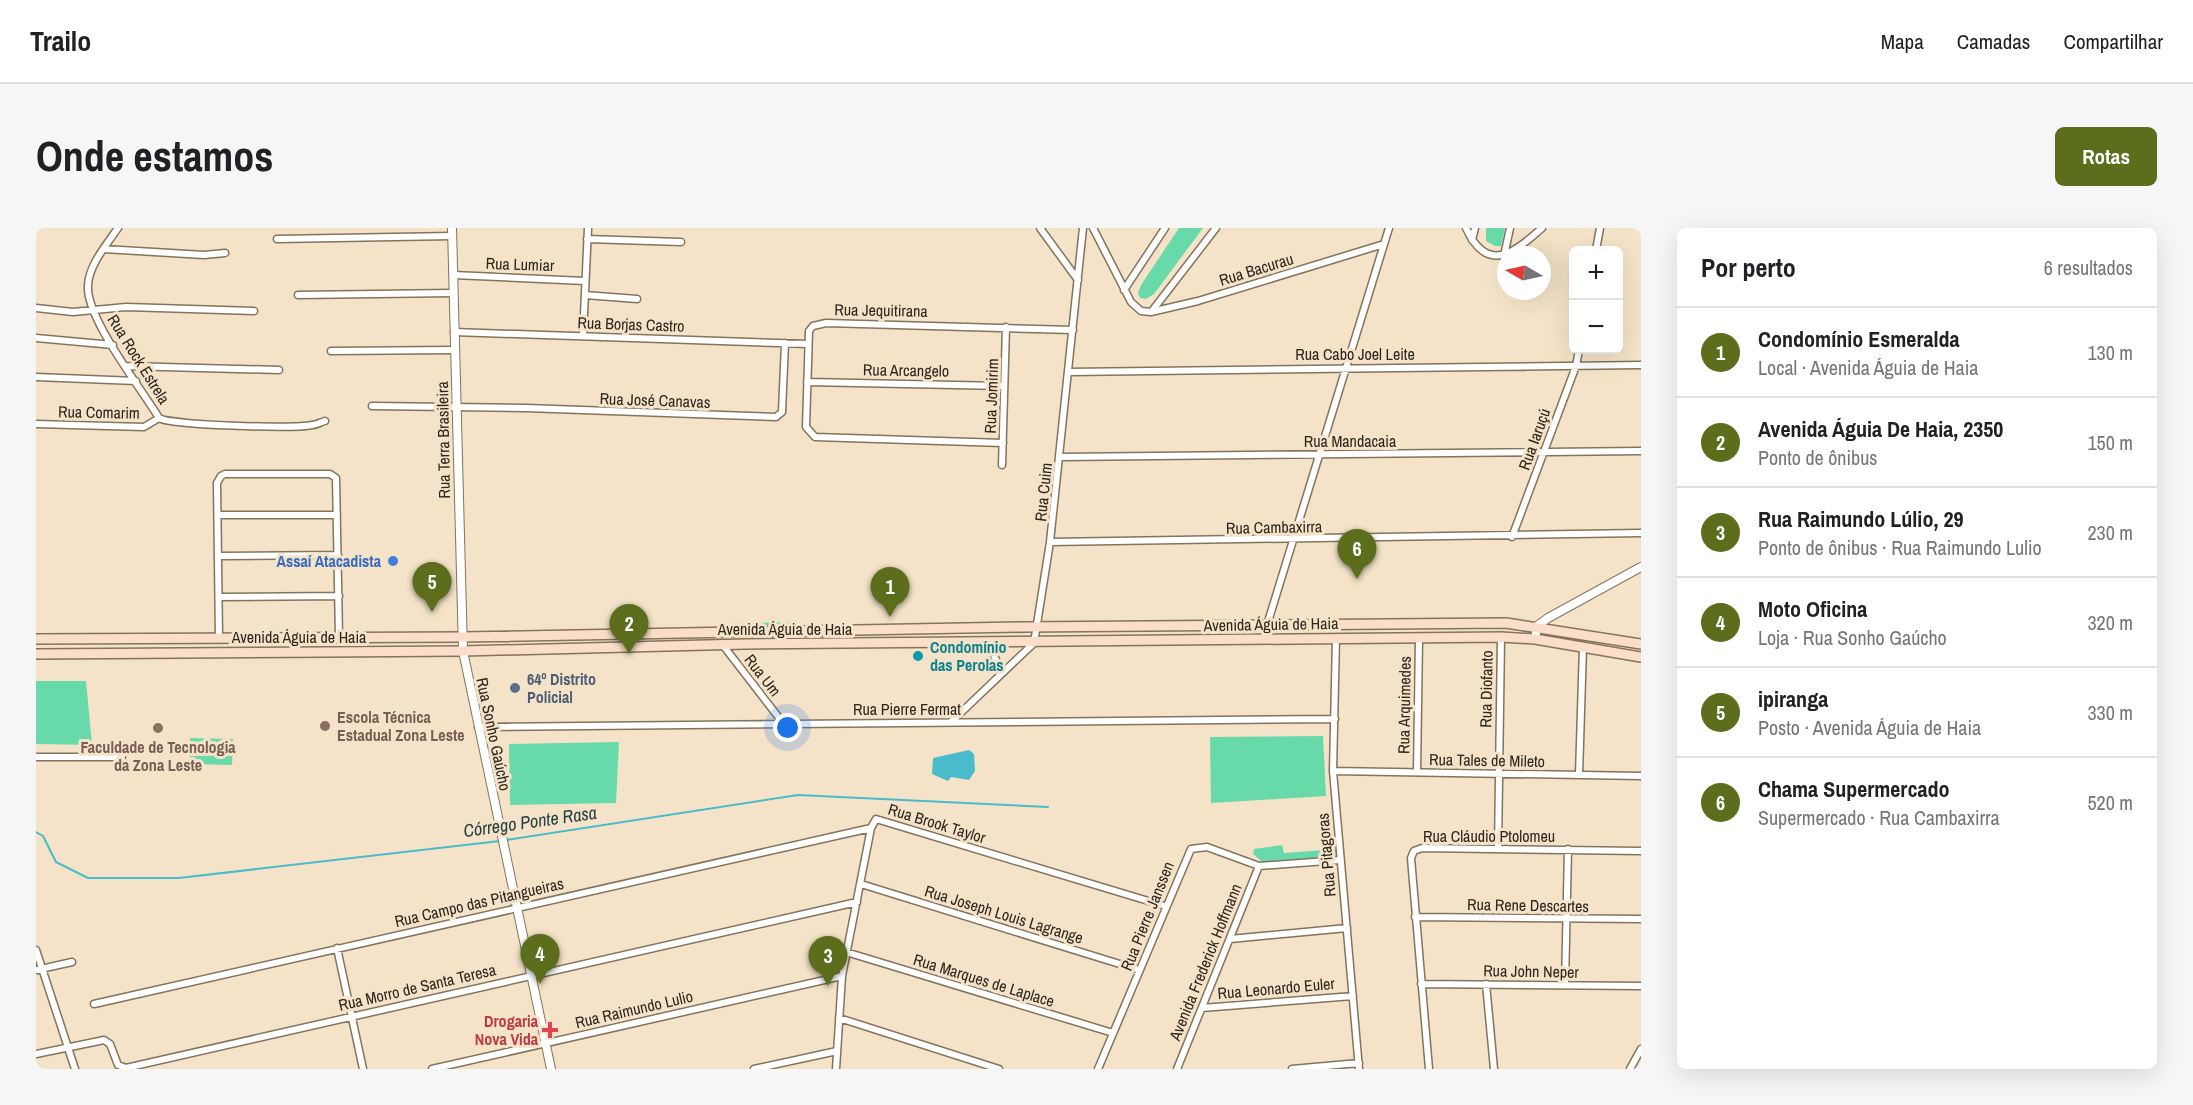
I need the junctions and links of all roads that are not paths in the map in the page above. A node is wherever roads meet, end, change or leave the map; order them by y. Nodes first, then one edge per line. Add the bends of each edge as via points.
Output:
1 (118, 228) edge
2 (339, 228) edge
3 (588, 228) edge
4 (1040, 228) edge
5 (1083, 228) edge
6 (1093, 228) edge
7 (1165, 228) edge
8 (1216, 228) edge
9 (1389, 228) edge
10 (1466, 228) edge
11 (1475, 228) edge
12 (1509, 228) edge
13 (1542, 228) edge
14 (1600, 228) edge
15 (452, 232) edge
16 (339, 237) junction
17 (277, 239) dead end
18 (587, 239) junction
19 (1472, 241) junction
20 (681, 242) dead end
21 (1384, 244) junction
22 (1506, 246) edge
23 (1518, 246) edge
24 (1597, 246) edge
25 (104, 249) junction
26 (225, 253) dead end
27 (1497, 256) edge
28 (453, 275) junction
29 (1078, 280) junction
30 (585, 281) junction
31 (1124, 290) junction
32 (453, 293) junction
33 (298, 295) dead end
34 (585, 295) junction
35 (637, 299) dead end
36 (36, 308) edge
37 (93, 310) junction
38 (254, 311) dead end
39 (1151, 312) junction
40 (1006, 327) junction
41 (1073, 330) junction
42 (454, 332) junction
43 (583, 336) junction
44 (36, 338) edge
45 (784, 343) junction
46 (808, 344) junction
47 (112, 345) junction
48 (331, 351) dead end
49 (454, 351) junction
50 (1578, 354) edge
51 (1641, 365) edge
52 (126, 366) junction
53 (1576, 366) junction
54 (1346, 368) junction
55 (279, 369) dead end
56 (1069, 372) junction
57 (36, 377) edge
58 (136, 381) junction
59 (807, 381) junction
60 (1004, 386) junction
61 (372, 406) dead end
62 (456, 407) junction
63 (159, 418) junction
64 (325, 421) dead end
65 (36, 424) edge
66 (1003, 443) junction
67 (1641, 451) edge
68 (1544, 453) junction
69 (1318, 455) junction
70 (1060, 457) junction
71 (1002, 465) dead end
72 (218, 515) junction
73 (337, 515) junction
74 (1641, 533) edge
75 (1512, 537) junction
76 (1293, 540) junction
77 (1050, 542) junction
78 (338, 555) junction
79 (220, 556) junction
80 (1641, 567) edge
81 (339, 596) junction
82 (219, 597) junction
83 (1267, 625) junction
84 (1537, 626) junction
85 (1038, 627) junction
86 (759, 631) junction
87 (339, 637) junction
88 (461, 637) junction
89 (1501, 637) junction
90 (1336, 638) junction
91 (1419, 638) junction
92 (36, 639) edge
93 (219, 639) junction
94 (1267, 639) junction
95 (1535, 639) junction
96 (989, 643) junction
97 (1034, 643) junction
98 (722, 644) junction
99 (752, 644) junction
100 (1641, 644) edge
101 (1583, 646) junction
102 (463, 651) junction
103 (36, 654) edge
104 (1641, 657) edge
105 (1001, 672) junction
106 (1335, 719) junction
107 (951, 722) junction
108 (783, 723) junction
109 (478, 727) junction
110 (122, 756) dead end
111 (36, 757) edge
112 (1333, 771) junction
113 (1417, 772) junction
114 (1499, 773) junction
115 (1579, 775) junction
116 (1641, 776) edge
117 (871, 828) junction
118 (1498, 849) junction
119 (1568, 849) junction
120 (1641, 851) edge
121 (1340, 860) junction
122 (1259, 866) junction
123 (861, 884) junction
124 (857, 902) junction
125 (1165, 906) junction
126 (516, 908) junction
127 (1415, 917) junction
128 (1566, 919) junction
129 (1641, 919) edge
130 (1347, 928) junction
131 (1230, 939) junction
132 (337, 948) junction
133 (36, 950) edge
134 (846, 952) junction
135 (72, 962) dead end
136 (39, 969) edge
137 (1139, 970) junction
138 (531, 974) junction
139 (842, 976) junction
140 (1421, 984) junction
141 (1486, 984) junction
142 (1565, 985) junction
143 (1641, 986) edge
144 (1353, 996) junction
145 (94, 1004) dead end
146 (1202, 1008) junction
147 (351, 1016) junction
148 (839, 1018) junction
149 (1113, 1033) junction
150 (545, 1043) junction
151 (68, 1047) junction
152 (1641, 1049) edge
153 (837, 1051) junction
154 (36, 1054) edge
155 (1359, 1066) edge
156 (75, 1069) edge
157 (363, 1069) edge
158 (432, 1069) edge
159 (551, 1069) edge
160 (754, 1069) edge
161 (836, 1069) edge
162 (999, 1069) edge
163 (1098, 1069) edge
164 (1177, 1069) edge
165 (1292, 1069) edge
166 (1429, 1069) edge
167 (1494, 1069) edge
168 (1630, 1069) edge

1 - 25 street, Rua Rock Estrela
2 - 16 street
3 - 18 street
4 - 29 street
5 - 29 street, Rua Cuim
6 - 31 street
7 - 31 street
8 - 39 street
9 - 21 street
10 - 19 street
11 - 19 street
12 - 22 street
13 - 23 street
14 - 24 street
15 - 16 street
15 - 28 street, Rua Terra Brasileira
16 - 17 street
18 - 20 street
18 - 30 street
19 - 27 street via 1490,256
21 - 39 street, Rua Bacurau
21 - 54 street
25 - 26 street
25 - 37 street, Rua Rock Estrela via 89,276
28 - 30 street, Rua Lumiar
28 - 32 street, Rua Terra Brasileira
29 - 41 street, Rua Cuim
30 - 34 street
31 - 39 street, Rua Bacurau via 1135,308
32 - 33 street
32 - 42 street, Rua Terra Brasileira
34 - 35 street
34 - 43 street
36 - 37 street
37 - 38 street via 126,307
37 - 47 street, Rua Rock Estrela
40 - 41 street, Rua Jequitirana
40 - 46 street, Rua Jequitirana via 826,323 811,328
40 - 60 street, Rua Jomirim
41 - 56 street, Rua Cuim
42 - 43 street, Rua Borjas Castro
42 - 49 street, Rua Terra Brasileira
43 - 45 street, Rua Borjas Castro
44 - 47 street
45 - 46 street, Rua Borjas Castro
45 - 62 street, Rua José Canavas via 782,412 778,416
46 - 59 street
47 - 52 street, Rua Rock Estrela
48 - 49 street
49 - 62 street, Rua Terra Brasileira
50 - 53 street, Rua Iaruçú
51 - 53 street, Rua Cabo Joel Leite
52 - 55 street
52 - 58 street, Rua Rock Estrela
53 - 54 street, Rua Cabo Joel Leite
53 - 68 street, Rua Iaruçú
54 - 56 street, Rua Cabo Joel Leite
54 - 69 street
56 - 70 street, Rua Cuim
57 - 58 street
58 - 63 street, Rua Rock Estrela
59 - 60 street, Rua Arcangelo
59 - 66 street via 807,427 815,437
60 - 66 street, Rua Jomirim
61 - 62 street
62 - 88 street, Rua Terra Brasileira
63 - 64 street, Rua Rock Estrela via 170,423 296,426
63 - 65 street, Rua Comarim via 144,427
66 - 71 street, Rua Jomirim
67 - 68 street, Rua Mandacaia
68 - 69 street, Rua Mandacaia
68 - 75 street, Rua Iaruçú
69 - 70 street, Rua Mandacaia
69 - 76 street
70 - 77 street, Rua Cuim
72 - 73 street
72 - 73 street via 217,483 221,476 260,474 330,474 336,478
72 - 79 street
73 - 78 street
74 - 75 street, Rua Cambaxirra
75 - 76 street, Rua Cambaxirra
76 - 77 street, Rua Cambaxirra
76 - 83 street
77 - 85 street, Rua Cuim
78 - 79 street
78 - 81 street
79 - 82 street
80 - 84 street
81 - 82 street
81 - 87 street
82 - 93 street
83 - 84 main road, Avenida Águia de Haia
83 - 85 main road, Avenida Águia de Haia
83 - 94 street
84 - 95 street
84 - 100 main road, Avenida Águia de Haia
85 - 86 main road, Avenida Águia de Haia
85 - 97 street, Rua Cuim
86 - 88 main road, Avenida Águia de Haia
86 - 99 main road via 750,636
87 - 88 main road, Avenida Águia de Haia
87 - 93 main road, Avenida Águia de Haia
88 - 102 street, Rua Terra Brasileira
89 - 91 main road, Avenida Águia de Haia
89 - 95 main road, Avenida Águia de Haia
89 - 114 street, Rua Diofanto
90 - 91 main road, Avenida Águia de Haia
90 - 94 main road, Avenida Águia de Haia
90 - 106 street, Rua Pitagoras
91 - 113 street, Rua Arquimedes
92 - 93 main road, Avenida Águia de Haia
94 - 97 main road, Avenida Águia de Haia
95 - 101 main road, Avenida Águia de Haia
96 - 97 main road, Avenida Águia de Haia
96 - 99 main road, Avenida Águia de Haia
96 - 105 street
97 - 105 street
98 - 99 main road, Avenida Águia de Haia
98 - 102 main road, Avenida Águia de Haia
98 - 108 street, Rua Um
101 - 104 main road, Avenida Águia de Haia
101 - 115 street
102 - 103 main road, Avenida Águia de Haia
102 - 109 street, Rua Sonho Gaúcho
105 - 107 street
106 - 107 street, Rua Pierre Fermat
106 - 112 street, Rua Pitagoras
107 - 108 street, Rua Pierre Fermat
108 - 109 street, Rua Pierre Fermat
109 - 126 street, Rua Sonho Gaúcho
110 - 111 street
112 - 113 street, Rua Tales de Mileto
112 - 121 street, Rua Pitagoras
113 - 114 street, Rua Tales de Mileto
114 - 115 street, Rua Tales de Mileto
114 - 118 street, Rua Diofanto
115 - 116 street, Rua Tales de Mileto
117 - 123 street, Rua Brook Taylor
117 - 125 street, Rua Brook Taylor via 879,818
117 - 126 street, Rua Campo das Pitangueiras
118 - 119 street, Rua Cláudio Ptolomeu
118 - 127 street, Rua Cláudio Ptolomeu via 1414,850 1411,858
119 - 120 street, Rua Cláudio Ptolomeu
119 - 128 street
121 - 122 street, Rua Pierre Janssen
121 - 130 street, Rua Pitagoras
122 - 125 street, Rua Pierre Janssen via 1207,847 1191,849
122 - 131 street, Avenida Frederick Hoffmann
123 - 124 street, Rua Brook Taylor
123 - 137 street, Rua Joseph Louis Lagrange
124 - 134 street, Rua Brook Taylor
124 - 138 street, Rua Morro de Santa Teresa
125 - 137 street, Rua Pierre Janssen
126 - 132 street, Rua Campo das Pitangueiras
126 - 138 street, Rua Sonho Gaúcho
127 - 128 street, Rua Rene Descartes
127 - 140 street, Rua Cláudio Ptolomeu
128 - 129 street, Rua Rene Descartes
128 - 142 street
130 - 131 street
130 - 144 street, Rua Pitagoras
131 - 146 street, Avenida Frederick Hoffmann
132 - 145 street, Rua Campo das Pitangueiras
132 - 147 street
133 - 136 street
134 - 139 street, Rua Brook Taylor
134 - 149 street, Rua Marques de Laplace
135 - 136 street
136 - 151 street
137 - 149 street, Rua Pierre Janssen
138 - 147 street, Rua Morro de Santa Teresa
138 - 150 street, Rua Sonho Gaúcho
139 - 148 street, Rua Brook Taylor
139 - 150 street, Rua Raimundo Lulio
140 - 141 street, Rua John Neper
140 - 166 street, Rua Cláudio Ptolomeu
141 - 142 street, Rua John Neper
141 - 167 street
142 - 143 street, Rua John Neper
144 - 146 street, Rua Leonardo Euler
144 - 155 street, Rua Pitagoras
146 - 164 street, Avenida Frederick Hoffmann
147 - 151 street, Rua Morro de Santa Teresa via 126,1068 118,1065 107,1041
147 - 157 street
148 - 153 street, Rua Brook Taylor
148 - 162 street
149 - 163 street, Rua Pierre Janssen
150 - 158 street, Rua Raimundo Lulio
150 - 159 street, Rua Sonho Gaúcho
151 - 154 street
151 - 156 street
152 - 168 street
153 - 160 street
153 - 161 street, Rua Brook Taylor
155 - 165 street

